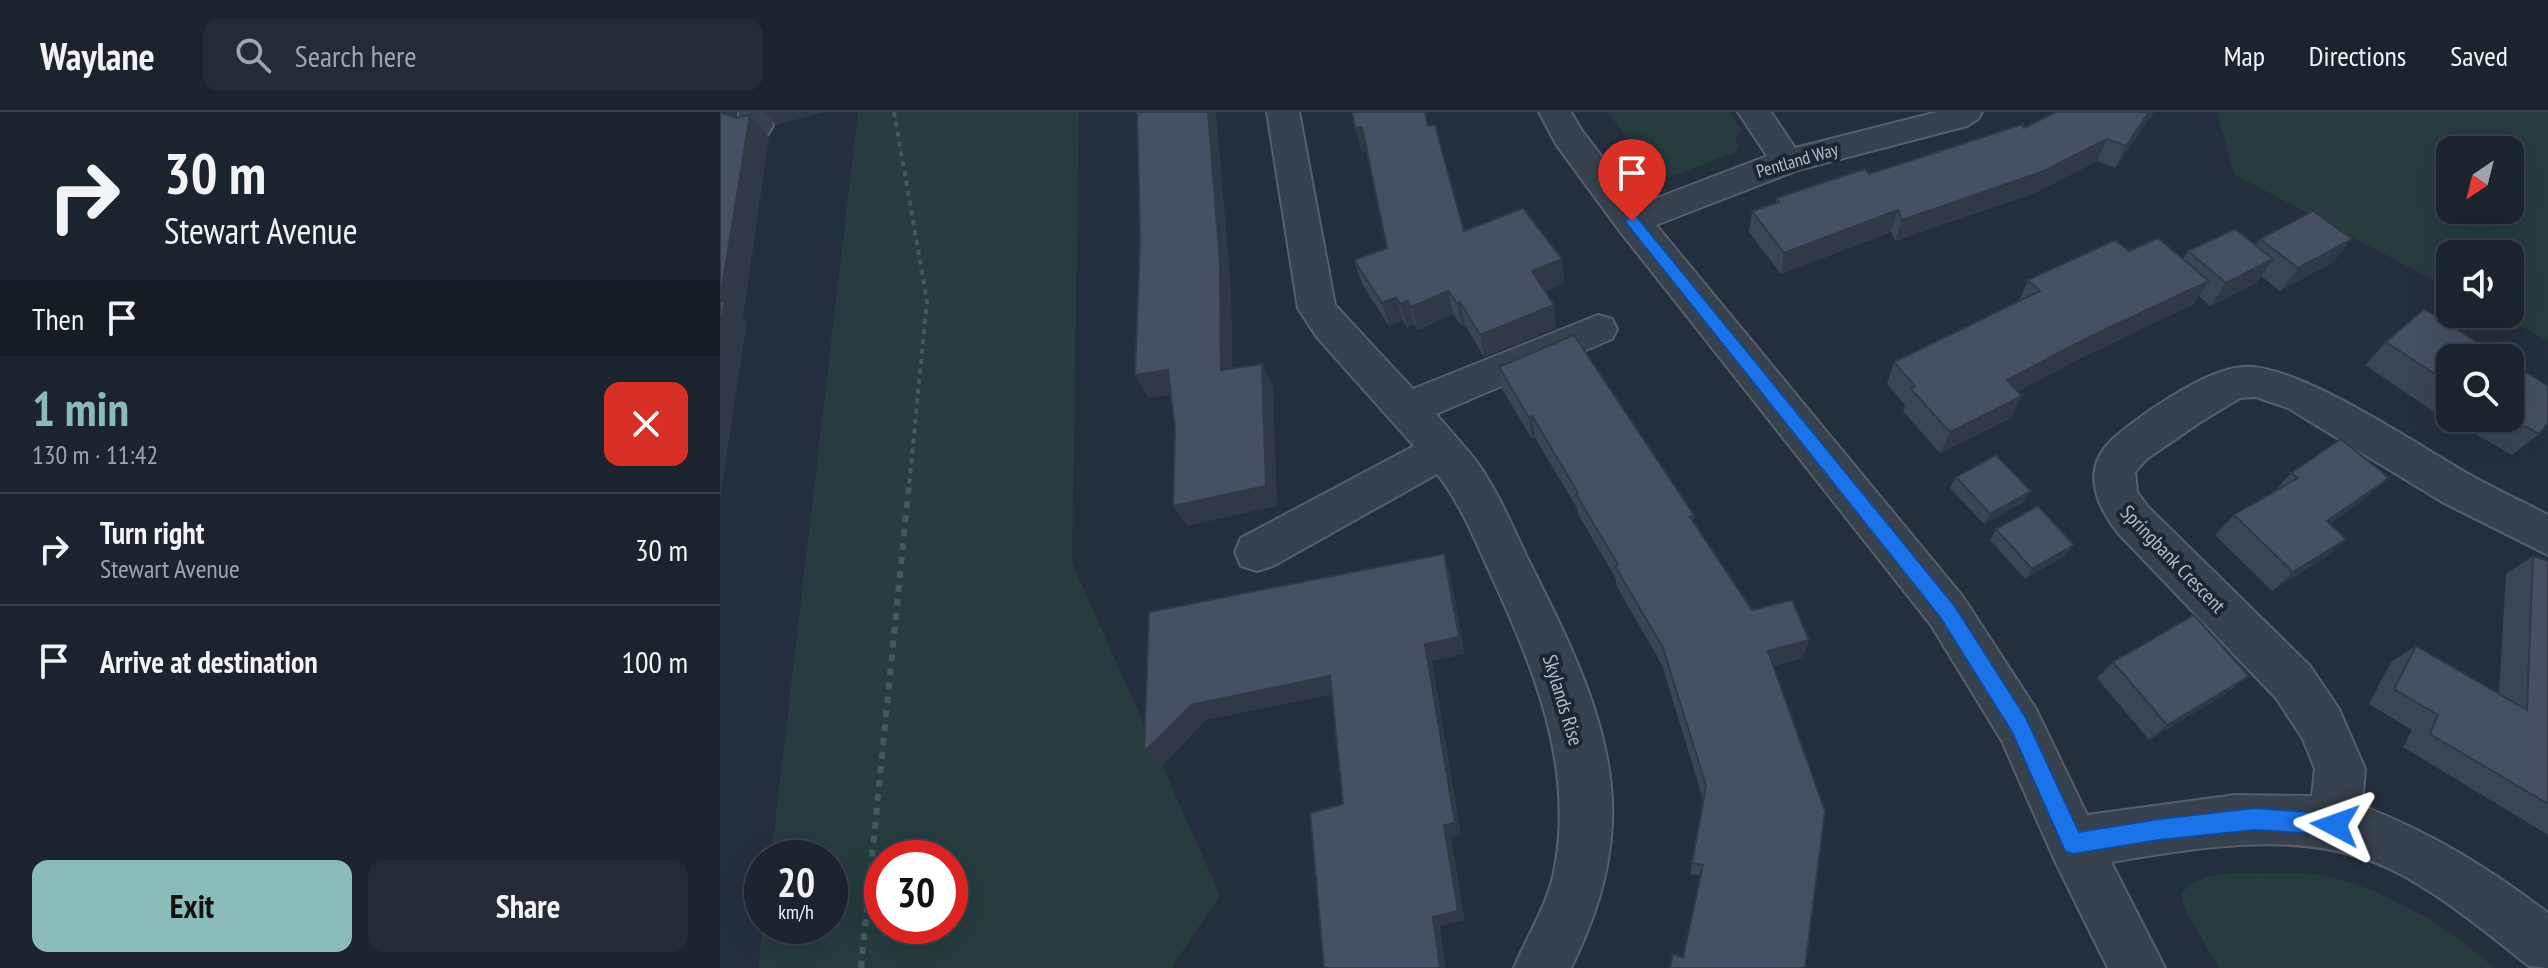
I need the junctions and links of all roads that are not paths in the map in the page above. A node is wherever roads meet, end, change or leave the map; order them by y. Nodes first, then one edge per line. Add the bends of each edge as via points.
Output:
1 (1283, 112) edge
2 (1555, 112) edge
3 (1754, 112) edge
4 (1966, 112) edge
5 (1787, 161) junction
6 (1632, 221) junction
7 (1598, 329) dead end
8 (1404, 410) junction
9 (1441, 451) junction
10 (2548, 536) edge
11 (1257, 552) dead end
12 (2335, 825) junction
13 (2073, 843) junction
14 (2548, 947) edge
15 (1542, 968) edge
16 (2137, 968) edge

1 - 8 street, Skylands Rise via 1317,308
2 - 6 street
3 - 5 street
4 - 5 street, Pentland Way
5 - 6 street, Pentland Way
6 - 13 street via 1947,611 2019,725
7 - 8 street
8 - 9 street, Skylands Rise
9 - 11 street
9 - 15 street, Skylands Rise via 1485,516 1533,615 1560,676 1575,732 1586,790 1586,853 1575,903
10 - 12 street, Springbank Crescent via 2302,397 2256,382 2227,386 2130,448 2117,462 2116,499 2293,682 2322,725 2340,769
12 - 13 street via 2255,819
12 - 14 street via 2397,846 2483,897
13 - 16 street

